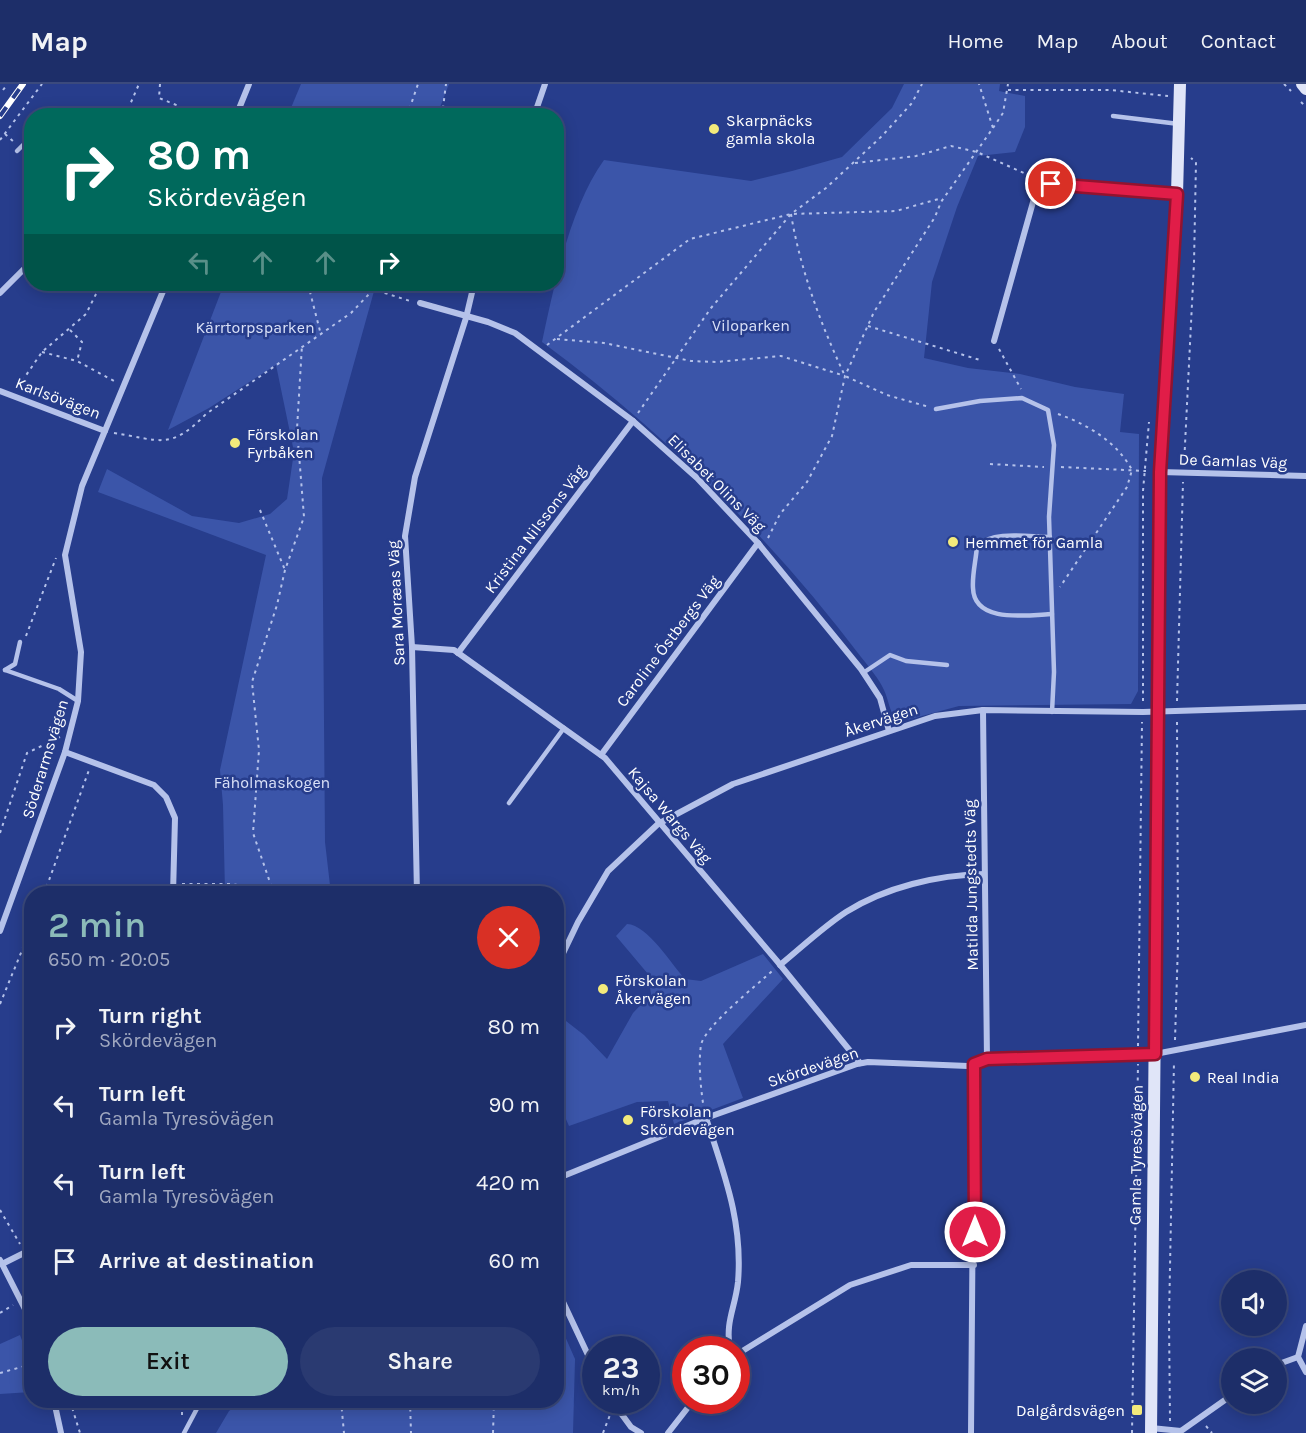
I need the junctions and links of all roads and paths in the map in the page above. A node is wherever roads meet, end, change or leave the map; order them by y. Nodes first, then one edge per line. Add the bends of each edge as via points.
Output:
1 (42, 84) edge
2 (138, 84) edge
3 (160, 84) edge
4 (249, 84) edge
5 (418, 84) edge
6 (446, 84) edge
7 (545, 84) edge
8 (922, 84) edge
9 (980, 84) edge
10 (1008, 84) edge
11 (1180, 84) edge
12 (1302, 84) edge
13 (7, 85) edge
14 (1306, 88) edge
15 (3, 90) dead end
16 (1008, 90) junction
17 (1168, 96) dead end
18 (128, 108) edge
19 (184, 108) edge
20 (239, 108) edge
21 (410, 108) edge
22 (443, 108) edge
23 (537, 108) edge
24 (1113, 116) dead end
25 (1180, 124) junction
26 (993, 128) junction
27 (4, 134) junction
28 (0, 140) edge
29 (24, 146) edge
30 (19, 149) joint
31 (977, 152) junction
32 (1187, 156) dead end
33 (854, 163) junction
34 (1043, 188) junction
35 (1177, 194) junction
36 (945, 197) junction
37 (791, 214) junction
38 (24, 269) edge
39 (98, 291) edge
40 (163, 291) edge
41 (310, 291) edge
42 (372, 291) joint
43 (472, 291) edge
44 (0, 293) edge
45 (420, 303) joint
46 (466, 318) junction
47 (868, 326) junction
48 (69, 329) junction
49 (321, 335) junction
50 (556, 339) junction
51 (994, 341) joint
52 (302, 345) junction
53 (540, 350) junction
54 (42, 352) junction
55 (674, 358) junction
56 (980, 360) dead end
57 (77, 361) junction
58 (845, 376) junction
59 (124, 387) junction
60 (0, 391) edge
61 (13, 395) junction
62 (1029, 401) junction
63 (936, 410) joint
64 (1048, 410) junction
65 (633, 421) junction
66 (105, 431) junction
67 (990, 464) dead end
68 (1053, 467) junction
69 (1132, 470) junction
70 (1160, 472) junction
71 (1183, 473) junction
72 (1306, 476) edge
73 (260, 510) dead end
74 (1050, 537) junction
75 (758, 543) junction
76 (764, 550) junction
77 (65, 555) junction
78 (285, 570) junction
79 (1052, 600) junction
80 (1052, 614) junction
81 (20, 642) joint
82 (412, 647) junction
83 (458, 653) junction
84 (947, 665) dead end
85 (863, 673) junction
86 (78, 701) junction
87 (1306, 707) edge
88 (983, 710) junction
89 (1177, 710) junction
90 (1158, 711) junction
91 (1052, 712) junction
92 (564, 729) junction
93 (889, 731) junction
94 (70, 732) junction
95 (65, 752) junction
96 (601, 755) junction
97 (93, 762) junction
98 (509, 803) dead end
99 (658, 824) junction
100 (0, 833) edge
101 (984, 874) junction
102 (173, 883) joint
103 (47, 886) edge
104 (241, 886) edge
105 (272, 886) edge
106 (417, 886) edge
107 (0, 931) edge
108 (24, 946) edge
109 (564, 951) edge
110 (780, 964) junction
111 (0, 1004) edge
112 (1306, 1025) edge
113 (1175, 1050) junction
114 (1155, 1054) junction
115 (987, 1059) junction
116 (860, 1063) junction
117 (974, 1064) junction
118 (706, 1118) junction
119 (564, 1176) edge
120 (0, 1210) edge
121 (24, 1244) edge
122 (24, 1252) edge
123 (1, 1262) edge
124 (974, 1265) junction
125 (564, 1304) edge
126 (24, 1307) edge
127 (7, 1308) dead end
128 (0, 1313) edge
129 (1306, 1326) edge
130 (727, 1336) edge
131 (582, 1342) edge
132 (750, 1346) edge
133 (1298, 1357) junction
134 (1287, 1361) edge
135 (24, 1366) edge
136 (1306, 1372) edge
137 (0, 1373) edge
138 (1221, 1403) edge
139 (56, 1408) edge
140 (72, 1408) edge
141 (197, 1408) edge
142 (341, 1408) edge
143 (410, 1408) edge
144 (494, 1408) edge
145 (609, 1414) edge
146 (622, 1414) edge
147 (683, 1414) edge
148 (1151, 1430) edge
149 (1171, 1430) junction
150 (61, 1433) edge
151 (80, 1433) edge
152 (184, 1433) edge
153 (344, 1433) edge
154 (411, 1433) edge
155 (493, 1433) edge
156 (603, 1433) edge
157 (641, 1433) edge
158 (668, 1433) edge
159 (971, 1433) edge

1 - 27 path
2 - 18 path
3 - 19 path via 159,98
4 - 20 street
5 - 21 path
6 - 22 path
7 - 23 street
8 - 33 path via 912,103
9 - 26 path
10 - 16 path
11 - 25 street, Gamla Tyresövägen
12 - 14 street
13 - 15 path
16 - 17 path via 1110,90
16 - 26 path via 1003,113
24 - 25 lane
25 - 35 street, Gamla Tyresövägen
26 - 31 path
27 - 28 path
27 - 30 path
29 - 30 lane
31 - 33 path via 951,146 916,156
31 - 34 path via 1026,174
31 - 36 path
32 - 71 path via 1196,162
33 - 37 path
34 - 35 street via 1060,183
34 - 51 street via 1035,195
35 - 70 street, Gamla Tyresövägen
36 - 37 path via 896,211
36 - 47 path
37 - 50 path via 690,239
37 - 55 path
37 - 58 path via 816,305
38 - 44 street
39 - 48 path via 86,314
40 - 59 street, Söderarmsvägen
41 - 49 path
42 - 45 path
42 - 49 path
43 - 46 street, Sara Moræas Väg
45 - 46 street, Elisabet Olins Väg
46 - 53 street, Elisabet Olins Väg via 515,333
46 - 82 street, Sara Moræas Väg via 415,477 405,536
47 - 56 path
47 - 58 path
48 - 54 path
48 - 57 path via 82,342
49 - 52 path
50 - 53 path
50 - 55 path via 604,343
51 - 62 path
52 - 66 path via 168,442
52 - 78 path via 297,429 304,517
53 - 65 street, Elisabet Olins Väg
54 - 57 path
54 - 61 path
55 - 58 path via 716,362 781,356
55 - 65 path
57 - 59 path
58 - 63 path via 887,395
58 - 76 path via 832,436 807,482 773,525
59 - 66 street, Söderarmsvägen
60 - 61 street, Karlsövägen
61 - 66 street, Karlsövägen
62 - 63 lane via 980,400
62 - 64 lane
64 - 68 lane
64 - 69 path via 1080,422 1100,436 1119,450
65 - 75 street, Elisabet Olins Väg via 697,478
65 - 83 street, Kristina Nilssons Väg
66 - 77 street, Söderarmsvägen via 82,486
67 - 68 path
68 - 69 path
68 - 74 lane
69 - 70 path
69 - 79 path via 1127,487
70 - 71 street, De Gamlas Väg
70 - 90 street, Gamla Tyresövägen
71 - 72 street, De Gamlas Väg
71 - 89 path
73 - 78 path
74 - 79 lane
74 - 80 lane via 984,540 977,546 973,590 976,603 987,612
75 - 76 street, Elisabet Olins Väg
75 - 96 street, Caroline Östbergs Väg
76 - 85 street, Elisabet Olins Väg
77 - 81 path via 54,559 26,638
77 - 86 street, Söderarmsvägen via 81,652
78 - 105 path via 278,605 252,682 259,750 253,833
79 - 80 lane
80 - 91 lane
81 - 86 lane via 15,664 5,670 59,689
82 - 83 street, Kajsa Wargs Väg
82 - 106 street, Sara Moræas Väg
83 - 92 street, Kajsa Wargs Väg
84 - 85 lane via 906,661 890,655
85 - 93 street, Elisabet Olins Väg via 880,698
86 - 94 street, Söderarmsvägen
87 - 89 street, Åkervägen
88 - 91 street, Åkervägen
88 - 93 street, Åkervägen via 935,716
88 - 101 street, Matilda Jungstedts Väg
89 - 90 street, Åkervägen
89 - 113 path
90 - 91 street, Åkervägen
90 - 114 street, Gamla Tyresövägen
92 - 96 street, Kajsa Wargs Väg
92 - 98 lane
93 - 99 street, Åkervägen via 733,784
94 - 95 street, Söderarmsvägen
94 - 100 path via 27,753
95 - 97 street
95 - 107 street, Söderarmsvägen
96 - 99 street, Kajsa Wargs Väg
97 - 102 street via 154,785 166,797 175,818
97 - 103 path
99 - 109 street, Åkervägen via 608,871
99 - 110 street, Kajsa Wargs Väg
101 - 110 street via 926,882 868,900 844,913
101 - 115 street, Matilda Jungstedts Väg
102 - 104 path
108 - 111 path
110 - 116 street, Kajsa Wargs Väg
110 - 118 path via 721,1017 701,1042 701,1090
112 - 113 street, Skördevägen
113 - 114 street, Skördevägen
113 - 149 path via 1170,1182
114 - 115 street, Skördevägen
114 - 148 street, Gamla Tyresövägen
115 - 117 street, Skördevägen
116 - 117 street, Skördevägen
116 - 118 street, Skördevägen
117 - 124 street
118 - 119 street, Skördevägen
118 - 130 street via 734,1205 738,1236 738,1283
120 - 121 path
122 - 123 street
123 - 126 street
124 - 132 street via 911,1264 850,1285
124 - 159 street
125 - 131 street
127 - 128 path
129 - 133 street
133 - 134 street
133 - 136 street
135 - 137 path
138 - 149 street via 1181,1431
139 - 150 street
140 - 151 path
141 - 152 lane
142 - 153 path
143 - 154 path
144 - 155 path
145 - 156 path
146 - 157 street
147 - 158 street
148 - 149 street

